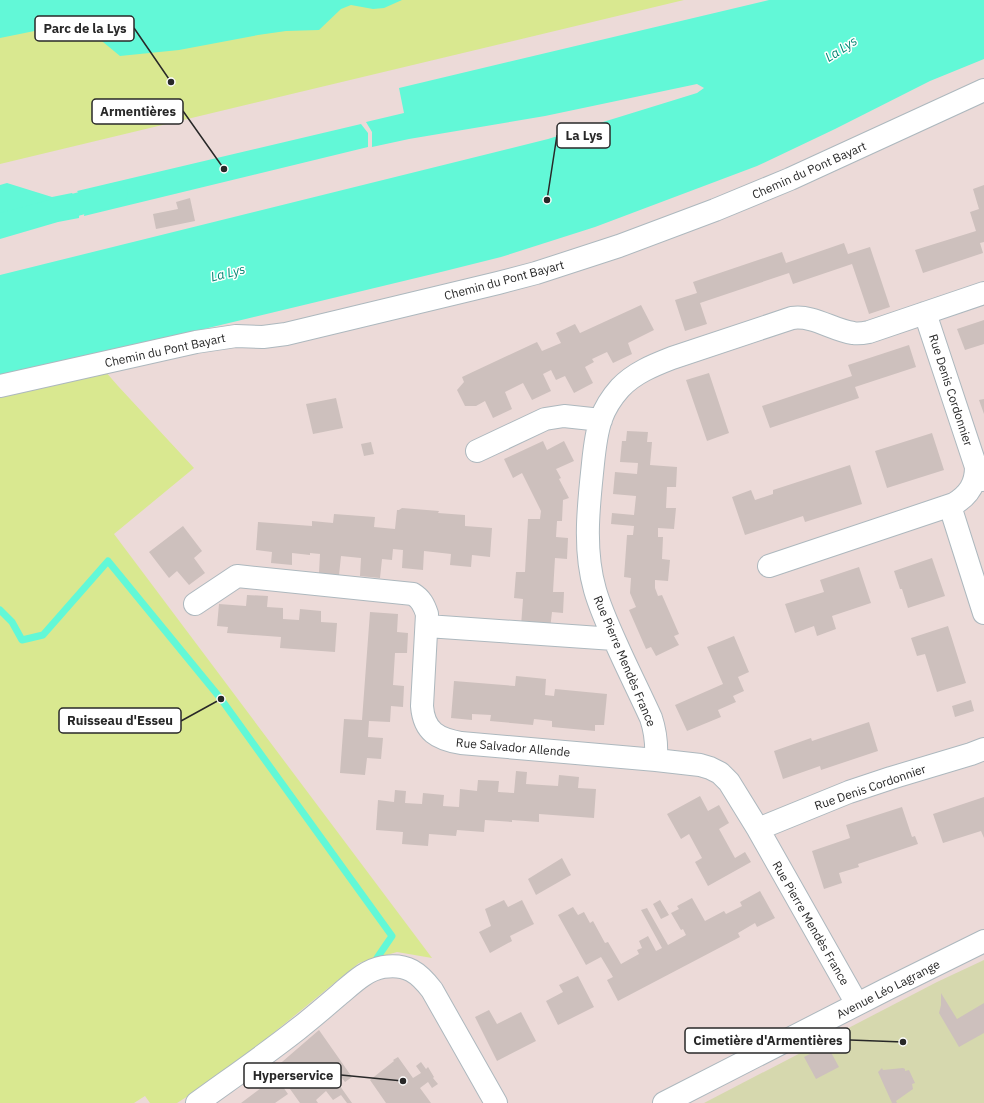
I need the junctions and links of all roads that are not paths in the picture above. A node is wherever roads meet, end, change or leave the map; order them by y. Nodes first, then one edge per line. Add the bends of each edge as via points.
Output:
1 (984, 90) edge
2 (984, 294) edge
3 (925, 313) junction
4 (0, 386) edge
5 (601, 420) junction
6 (477, 451) dead end
7 (980, 476) edge
8 (950, 506) junction
9 (769, 566) dead end
10 (195, 604) dead end
11 (984, 606) edge
12 (984, 609) edge
13 (984, 613) edge
14 (427, 626) junction
15 (614, 640) junction
16 (984, 749) edge
17 (656, 760) junction
18 (758, 829) junction
19 (984, 941) edge
20 (857, 1004) junction
21 (197, 1103) edge
22 (496, 1103) edge
23 (664, 1103) edge

1 - 4 street, Chemin du Pont Bayart via 739,200 619,246 536,273 286,334 236,336 196,342
2 - 3 street, Rue Pierre Mendès France
3 - 5 street, Rue Pierre Mendès France via 861,333 853,333 810,319 792,318 656,364 620,388
3 - 7 street, Rue Denis Cordonnier
5 - 6 street via 564,416 545,419
5 - 15 street, Rue Pierre Mendès France via 594,452 588,548 591,577
7 - 8 street, Rue Denis Cordonnier via 974,481 968,494
8 - 9 street, Rue Denis Cordonnier
8 - 13 street
10 - 14 street, Rue Salvador Allende via 237,576 413,594 424,605
11 - 12 street
14 - 15 street
14 - 17 street, Rue Salvador Allende via 422,706 425,723 438,736 461,743
15 - 17 street, Rue Pierre Mendès France via 655,729
16 - 18 street, Rue Denis Cordonnier via 849,792
17 - 18 street, Rue Pierre Mendès France via 700,765 720,773 729,782
18 - 20 street, Rue Pierre Mendès France
19 - 20 street, Avenue Léo Lagrange
20 - 23 street, Avenue Léo Lagrange
21 - 22 street via 297,1030 365,974 382,967 397,966 419,975 432,990

